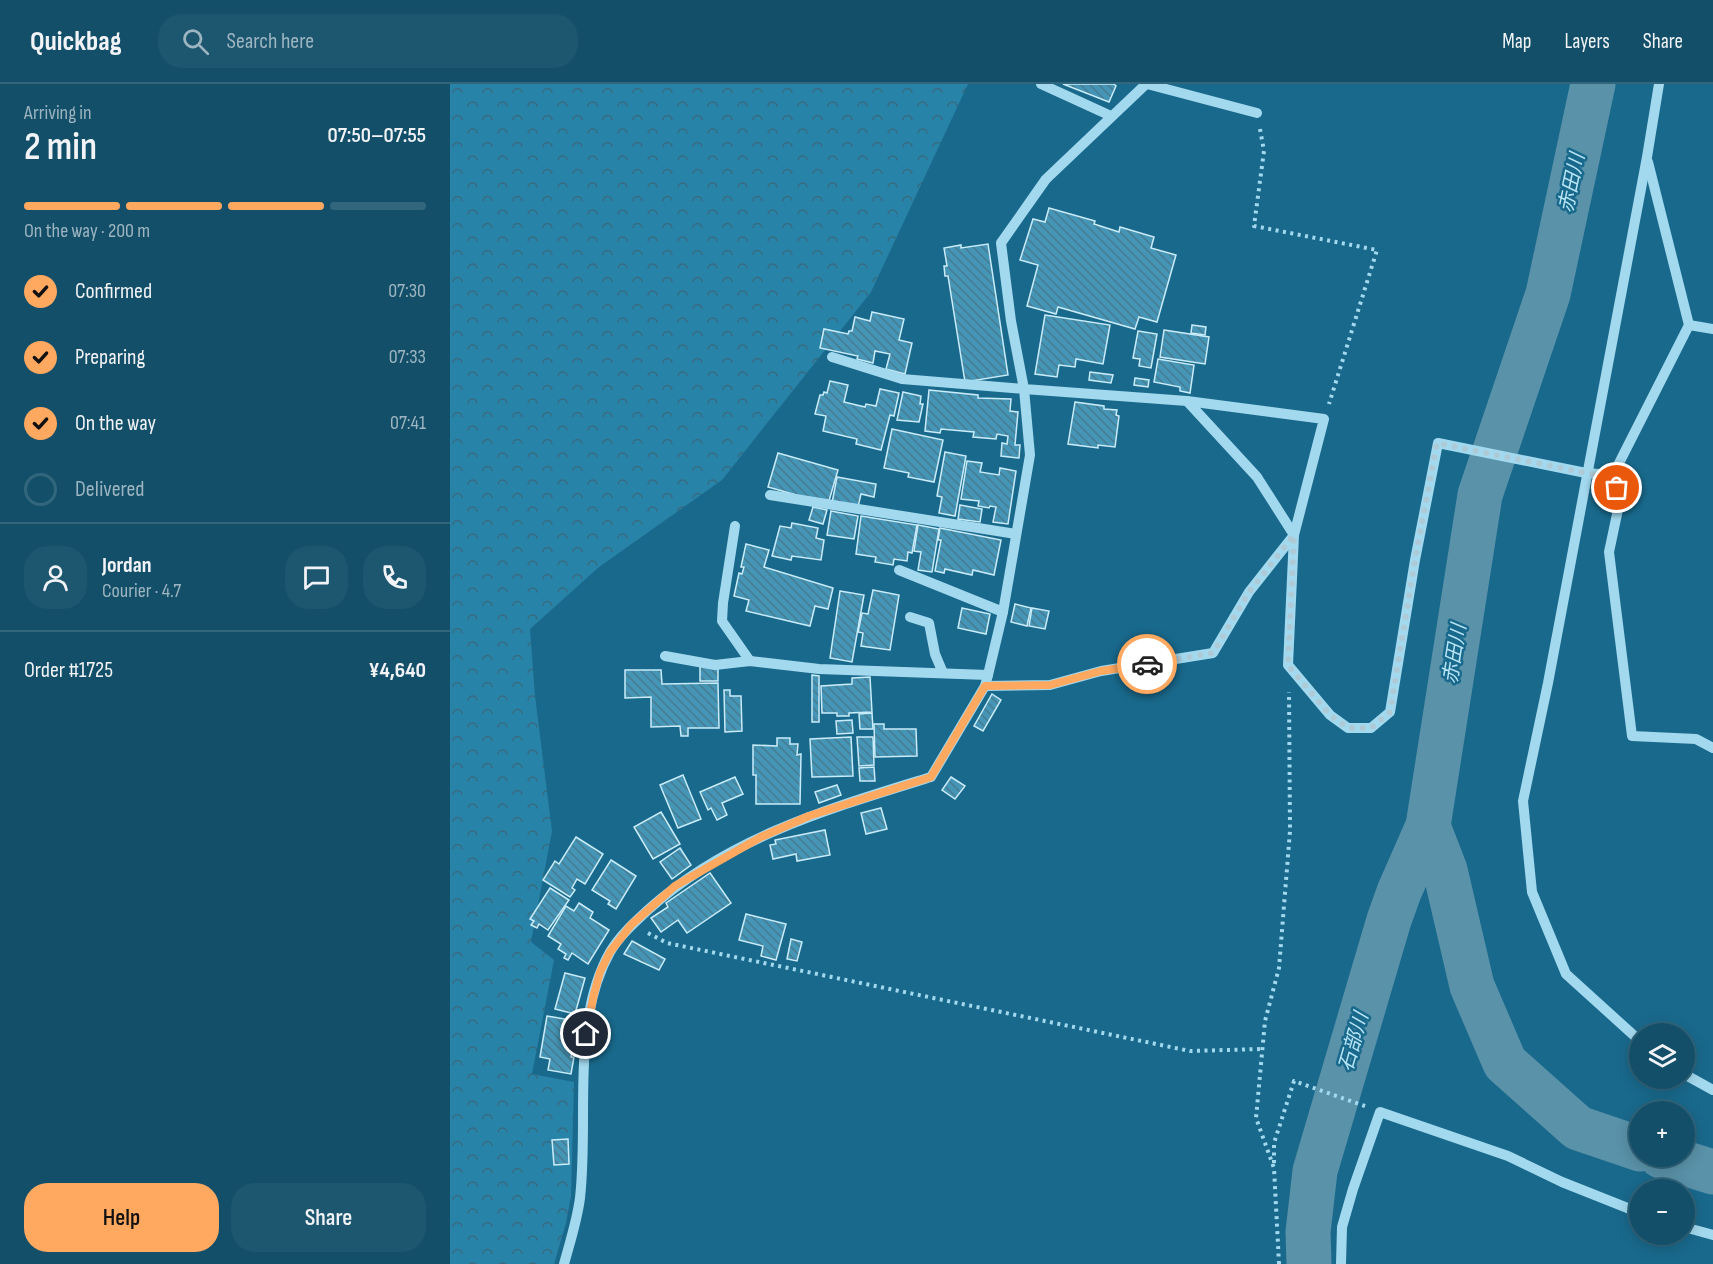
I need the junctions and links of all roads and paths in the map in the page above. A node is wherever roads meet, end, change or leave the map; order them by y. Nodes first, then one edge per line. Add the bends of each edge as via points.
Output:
1 (1041, 84) edge
2 (1147, 84) edge
3 (1659, 84) edge
4 (1257, 113) joint
5 (1111, 116) junction
6 (1647, 157) junction
7 (1689, 325) junction
8 (1713, 329) edge
9 (832, 357) dead end
10 (1024, 389) junction
11 (1187, 401) junction
12 (1324, 419) junction
13 (1586, 473) junction
14 (1613, 476) junction
15 (770, 495) dead end
16 (735, 526) dead end
17 (1016, 534) junction
18 (1294, 535) junction
19 (899, 570) dead end
20 (1003, 612) junction
21 (910, 618) dead end
22 (665, 656) dead end
23 (750, 661) junction
24 (1288, 665) junction
25 (943, 673) junction
26 (986, 680) junction
27 (1713, 748) edge
28 (631, 925) junction
29 (1629, 1031) edge
30 (1263, 1049) junction
31 (1695, 1080) edge
32 (1713, 1090) edge
33 (1380, 1112) junction
34 (1274, 1168) junction
35 (1629, 1209) edge
36 (1695, 1230) edge
37 (1713, 1235) edge
38 (564, 1264) edge
39 (1279, 1264) edge
40 (1341, 1264) edge

1 - 5 street
2 - 4 street
2 - 5 street
3 - 6 street
4 - 12 path via 1264,151 1254,226 1377,250
5 - 10 street via 1046,179 1001,243
6 - 7 street
6 - 13 street
7 - 8 street
7 - 14 street
9 - 10 street via 903,379
10 - 11 street
10 - 17 street via 1030,455
11 - 12 street
11 - 18 street via 1257,477
12 - 18 street
13 - 14 street
13 - 24 street via 1437,443 1390,712 1371,728 1348,728 1330,715
13 - 29 street via 1523,801 1532,892 1566,974
14 - 27 street via 1620,500 1609,552 1632,736 1696,739
15 - 17 street
16 - 23 street via 722,621
17 - 20 street
18 - 24 street
18 - 26 street via 1249,592 1213,653 1101,671 1050,685
19 - 20 street
20 - 26 street
21 - 25 street via 929,623
22 - 23 street via 715,665
23 - 25 street via 819,669
24 - 30 path via 1290,831 1279,968 1264,1021
25 - 26 street
26 - 28 street via 931,777 809,816 761,837 675,886
28 - 30 path via 667,943 1190,1051
28 - 38 street via 600,972 586,1034 580,1197
30 - 34 path via 1256,1118
31 - 32 street
33 - 34 path via 1294,1081 1274,1143
33 - 35 street via 1508,1156
33 - 40 street via 1342,1227
34 - 39 path
36 - 37 street

